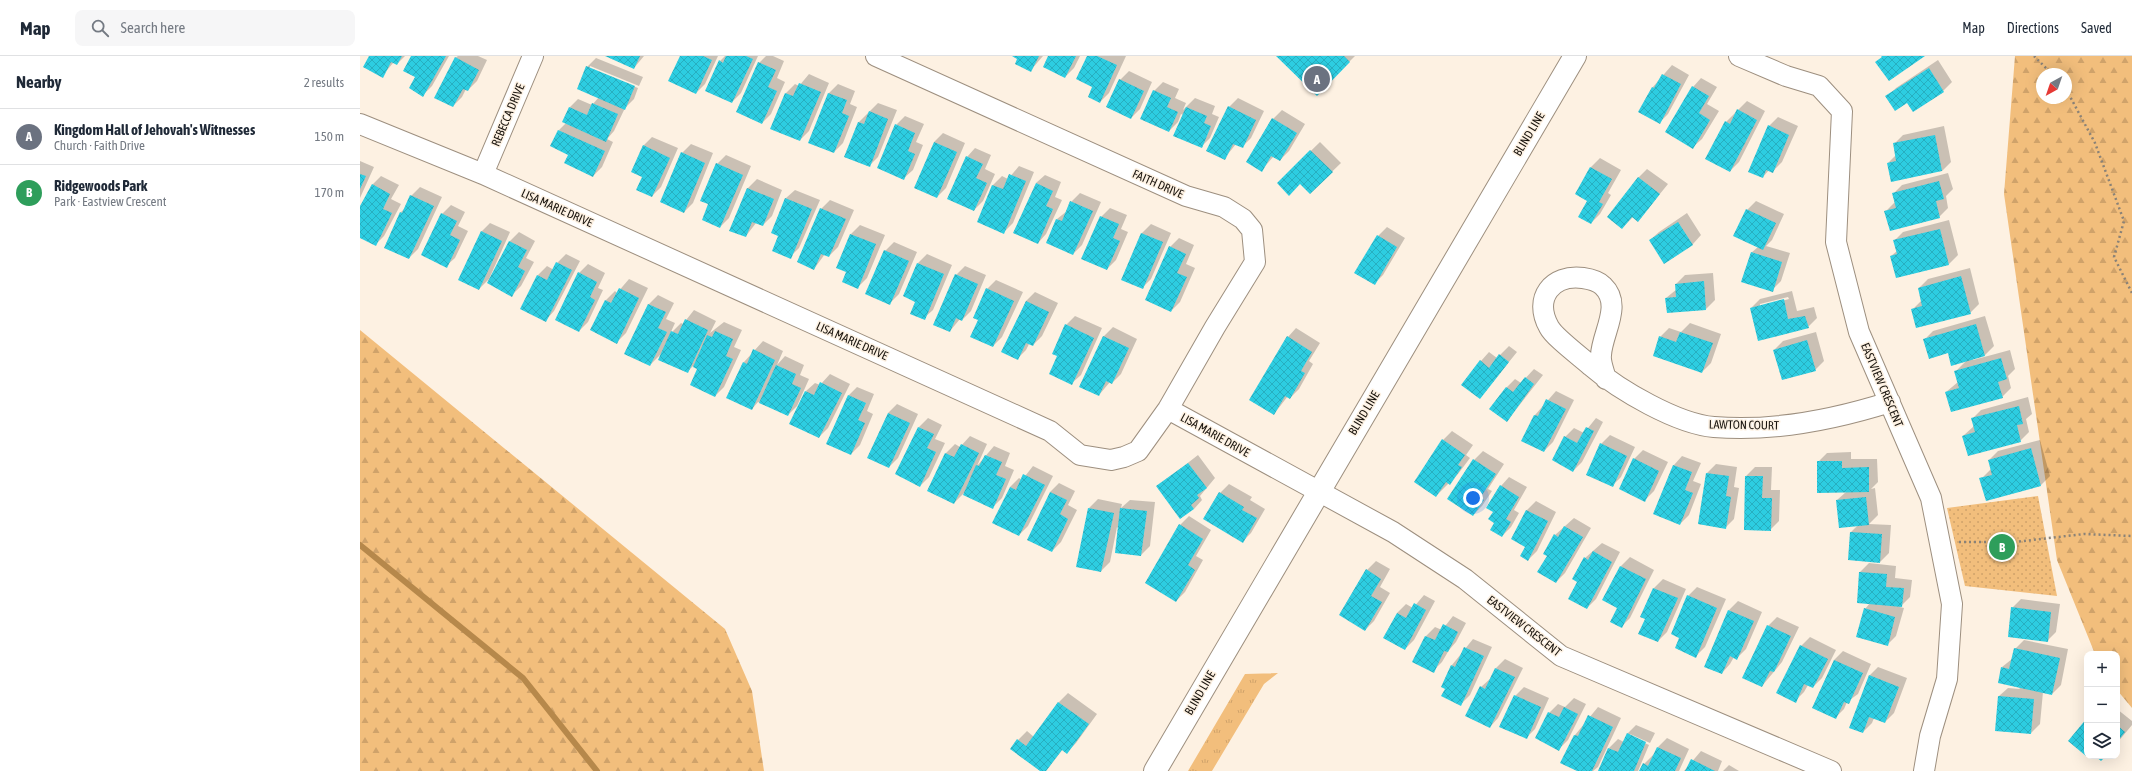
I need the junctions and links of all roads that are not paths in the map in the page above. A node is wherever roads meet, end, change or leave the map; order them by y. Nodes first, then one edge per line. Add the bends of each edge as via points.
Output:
1 (533, 56) edge
2 (876, 56) edge
3 (1575, 56) edge
4 (1739, 56) edge
5 (360, 124) edge
6 (483, 174) junction
7 (1606, 378) junction
8 (1890, 402) junction
9 (1168, 409) junction
10 (1318, 492) junction
11 (1155, 771) edge
12 (1832, 771) edge
13 (1924, 771) edge

1 - 6 street, REBECCA DRIVE
2 - 9 street, FAITH DRIVE via 1186,196 1224,207 1243,218 1252,230 1256,261
3 - 10 street, BLIND LINE
4 - 8 street, EASTVIEW CRESCENT via 1786,76 1819,86 1842,111 1836,242 1859,332
5 - 6 street, LISA MARIE DRIVE
6 - 9 street, LISA MARIE DRIVE via 1050,431 1080,455 1111,460 1138,451
7 - 7 street, LAWTON COURT via 1549,329 1542,313 1544,300 1549,289 1557,281 1570,276 1591,279 1603,286 1610,299 1611,319 1601,356
7 - 8 street, LAWTON COURT via 1673,416 1713,427 1776,428 1848,415
8 - 13 street, EASTVIEW CRESCENT via 1931,498 1952,604 1946,679 1930,736
9 - 10 street, LISA MARIE DRIVE
10 - 11 street, BLIND LINE
10 - 12 street, EASTVIEW CRESCENT via 1393,532 1465,579 1561,656

